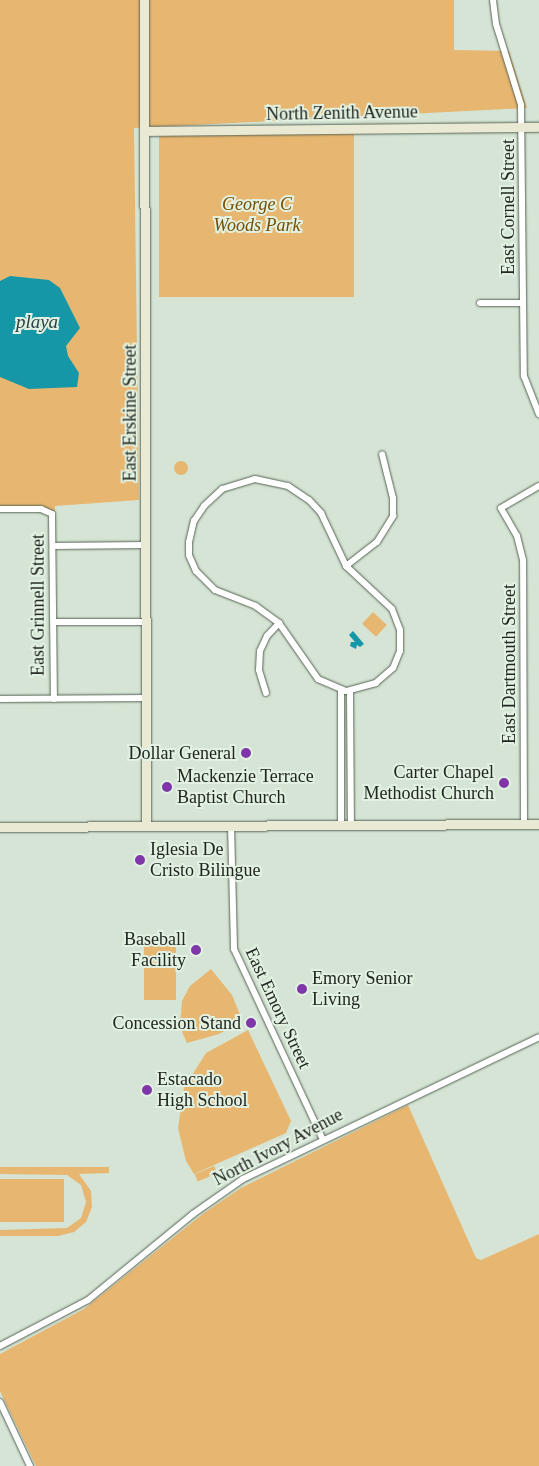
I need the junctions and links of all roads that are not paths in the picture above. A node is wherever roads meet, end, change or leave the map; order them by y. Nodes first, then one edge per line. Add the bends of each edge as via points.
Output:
1 (144, 0) edge
2 (492, 0) edge
3 (522, 127) junction
4 (539, 127) edge
5 (145, 131) junction
6 (480, 303) dead end
7 (523, 303) junction
8 (539, 414) edge
9 (382, 454) dead end
10 (539, 486) edge
11 (0, 509) edge
12 (146, 545) junction
13 (53, 546) junction
14 (346, 566) junction
15 (54, 622) junction
16 (146, 622) junction
17 (279, 624) junction
18 (341, 691) junction
19 (350, 691) junction
20 (266, 693) dead end
21 (147, 698) junction
22 (0, 699) edge
23 (54, 699) junction
24 (231, 824) junction
25 (524, 824) junction
26 (539, 824) edge
27 (346, 825) junction
28 (146, 826) junction
29 (0, 827) edge
30 (539, 1037) edge
31 (322, 1138) junction
32 (0, 1346) edge
33 (0, 1402) edge
34 (30, 1466) edge

1 - 5 street, East Erskine Street
2 - 3 street, East Cornell Street via 496,24 521,105
3 - 4 street, North Zenith Avenue
3 - 5 street, North Zenith Avenue
3 - 7 street, East Cornell Street
5 - 12 street, East Erskine Street
6 - 7 street
7 - 8 street, East Cornell Street via 524,376 530,400
9 - 14 street via 393,498 393,516 377,542
10 - 25 street, East Dartmouth Street via 501,508 517,536 523,560
11 - 13 street, East Grinnell Street via 49,512 53,519
12 - 13 street
12 - 16 street, East Erskine Street
13 - 15 street, East Grinnell Street
14 - 17 street via 320,513 307,498 288,486 271,481 246,480 222,489 208,499 195,520 189,542 189,554 196,571 215,590 256,606
14 - 19 street via 392,609 401,638 399,657 388,674 371,686
15 - 16 street
15 - 23 street, East Grinnell Street
16 - 21 street, East Erskine Street
17 - 18 street via 315,676
17 - 20 street via 267,636 260,651 260,670
18 - 19 street
18 - 27 street
19 - 27 street
21 - 23 street
21 - 28 street, East Erskine Street
22 - 23 street
24 - 27 street
24 - 28 street
24 - 31 street, East Emory Street via 234,949
25 - 26 street
25 - 27 street
28 - 29 street
30 - 31 street, North Ivory Avenue
31 - 32 street, North Ivory Avenue via 224,1190 88,1300
33 - 34 street

